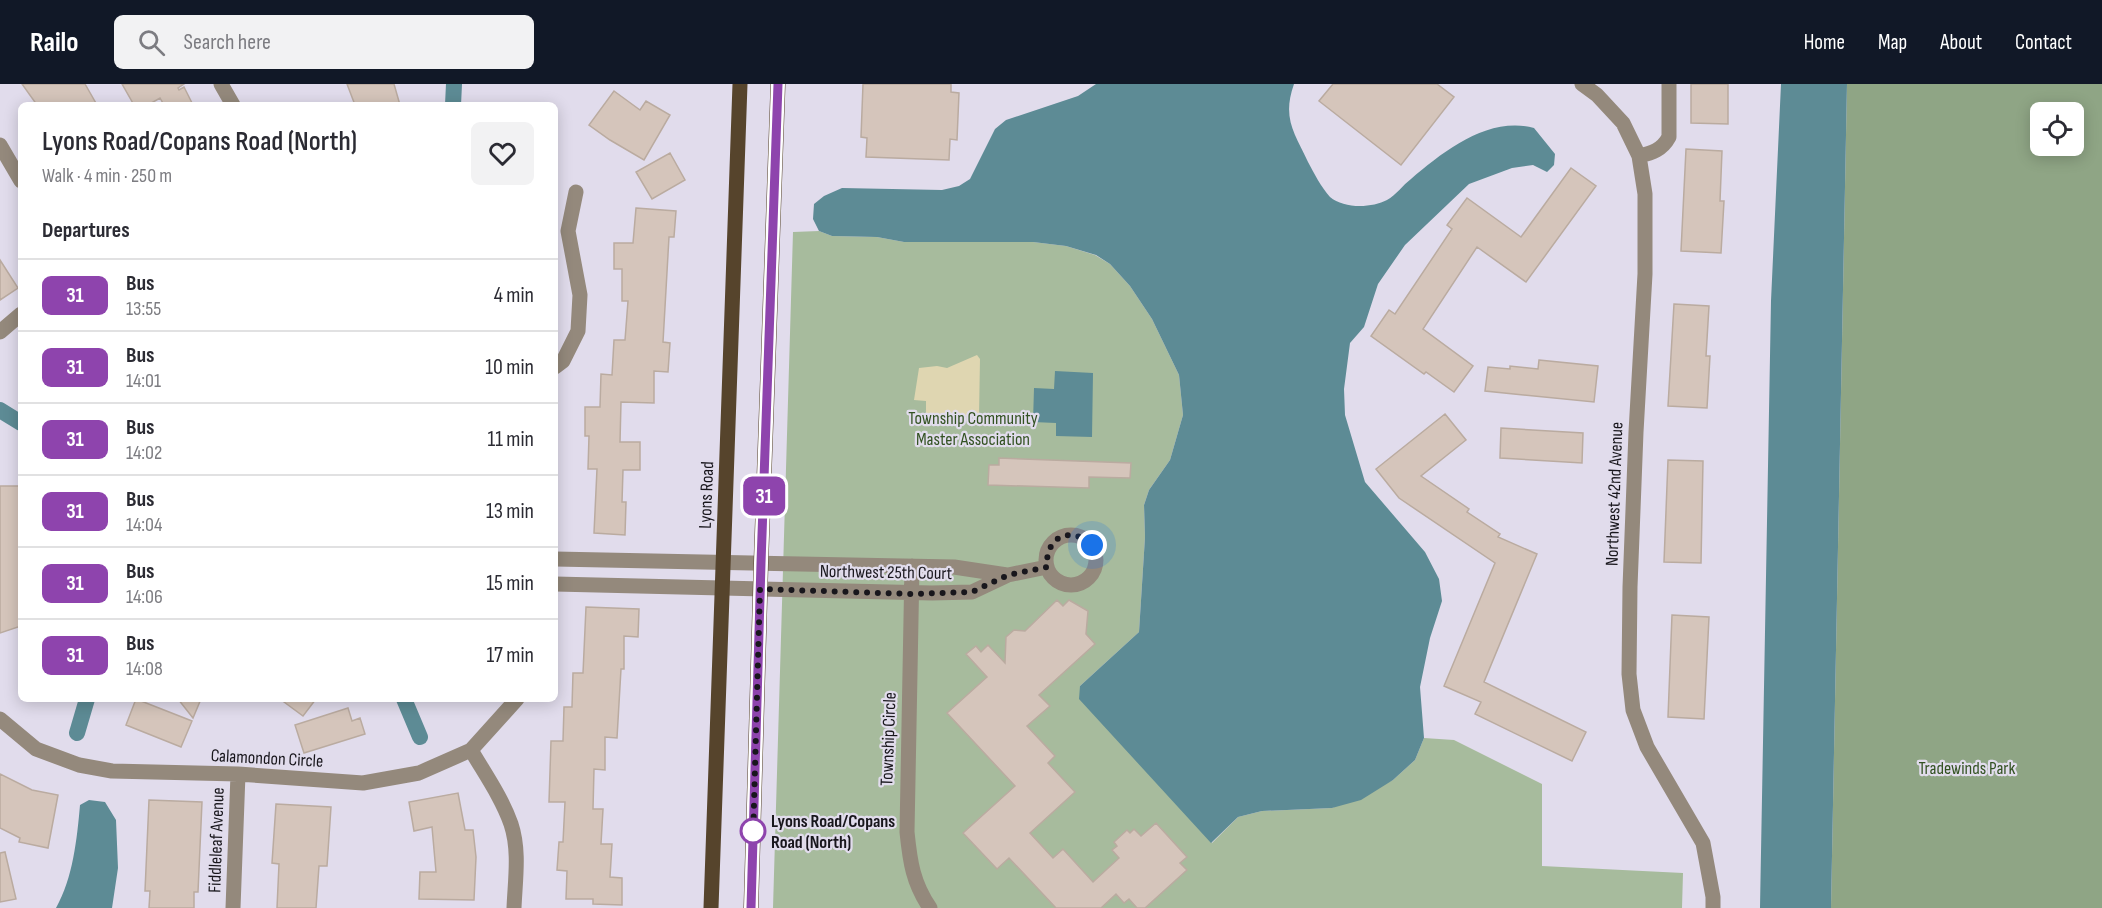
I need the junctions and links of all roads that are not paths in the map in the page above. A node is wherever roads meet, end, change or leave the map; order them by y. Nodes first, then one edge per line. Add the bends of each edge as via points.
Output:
1 (221, 84) edge
2 (740, 84) edge
3 (778, 84) edge
4 (1582, 84) edge
5 (1669, 84) edge
6 (231, 102) edge
7 (0, 145) edge
8 (1639, 156) junction
9 (18, 176) edge
10 (576, 192) dead end
11 (18, 317) edge
12 (0, 332) edge
13 (558, 365) edge
14 (558, 559) edge
15 (723, 562) junction
16 (761, 563) junction
17 (912, 566) junction
18 (1047, 567) dead end
19 (1008, 575) junction
20 (558, 584) edge
21 (723, 588) junction
22 (760, 589) junction
23 (912, 594) junction
24 (514, 702) edge
25 (0, 719) edge
26 (471, 750) junction
27 (238, 774) junction
28 (233, 908) edge
29 (514, 908) edge
30 (711, 908) edge
31 (751, 908) edge
32 (930, 908) edge
33 (1713, 908) edge

1 - 6 street
2 - 15 main road, Lyons Road
3 - 16 main road
4 - 8 street, Northwest 42nd Avenue via 1623,123
5 - 8 street via 1669,137 1654,152
7 - 9 street
8 - 33 street, Northwest 42nd Avenue via 1645,194 1645,274 1636,432 1629,674 1632,710 1647,747 1703,843
10 - 13 street via 568,231 580,295 578,331
11 - 12 street
14 - 15 street, Northwest 25th Court
15 - 16 street, Northwest 25th Court
15 - 21 main road, Lyons Road
16 - 17 street, Northwest 25th Court
16 - 22 main road
17 - 19 street, Northwest 25th Court
17 - 23 street, Township Circle
18 - 19 street, Northwest 25th Court
19 - 23 street, Northwest 25th Court via 972,592
20 - 21 street, Northwest 25th Court
21 - 22 street, Northwest 25th Court
21 - 30 main road, Lyons Road
22 - 23 street, Northwest 25th Court
22 - 31 main road
23 - 32 street, Township Circle via 907,832 911,867
24 - 26 street, Calamondon Circle
25 - 27 street, Calamondon Circle via 36,749 79,765 112,771
26 - 27 street, Calamondon Circle via 419,773 363,783
26 - 29 street via 511,825 516,855
27 - 28 street, Fiddleleaf Avenue

